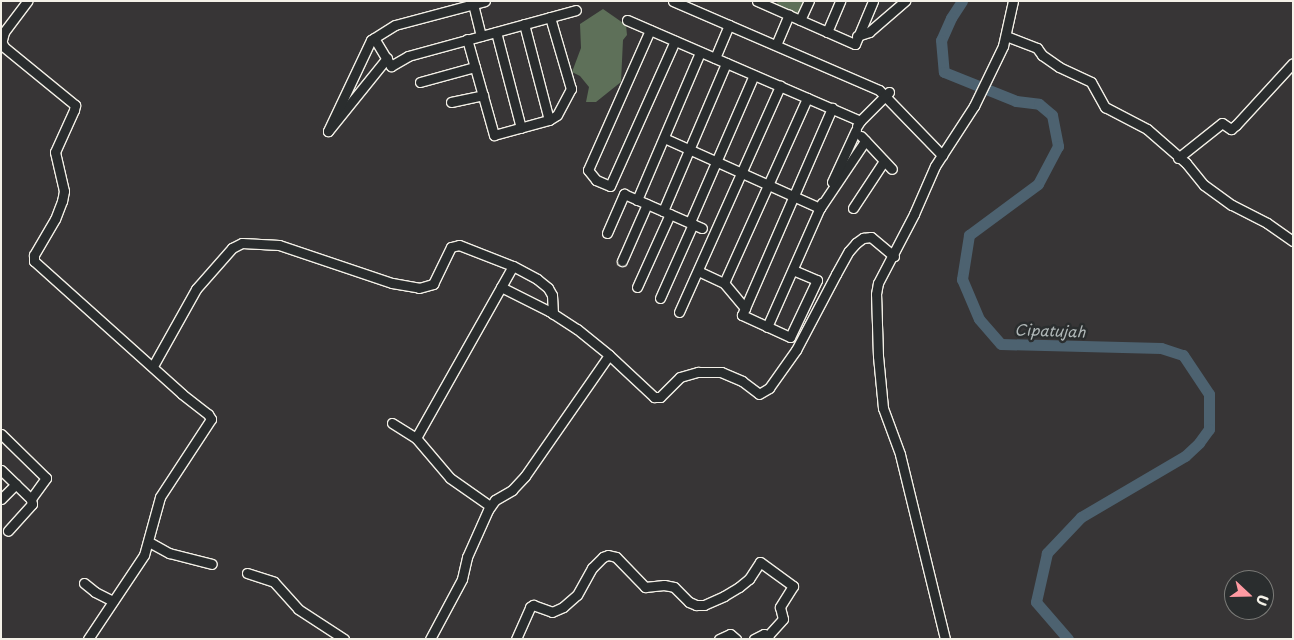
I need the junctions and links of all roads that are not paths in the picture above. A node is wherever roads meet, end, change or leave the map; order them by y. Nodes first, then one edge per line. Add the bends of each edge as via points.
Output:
1 (27, 1) edge
2 (484, 1) edge
3 (673, 1) edge
4 (757, 1) edge
5 (809, 1) edge
6 (840, 1) edge
7 (872, 1) edge
8 (905, 1) edge
9 (1013, 1) edge
10 (473, 4) junction
11 (774, 5) edge
12 (576, 10) dead end
13 (789, 15) junction
14 (550, 17) junction
15 (627, 20) dead end
16 (800, 20) junction
17 (524, 24) junction
18 (729, 25) junction
19 (650, 30) junction
20 (496, 32) junction
21 (826, 32) junction
22 (481, 36) junction
23 (1006, 36) junction
24 (374, 38) junction
25 (467, 39) junction
26 (856, 40) junction
27 (675, 41) junction
28 (2, 43) edge
29 (776, 46) junction
30 (700, 52) junction
31 (387, 58) junction
32 (715, 58) junction
33 (726, 63) junction
34 (1293, 63) edge
35 (475, 67) junction
36 (374, 74) junction
37 (754, 75) junction
38 (420, 82) dead end
39 (351, 83) junction
40 (780, 86) junction
41 (483, 95) junction
42 (885, 96) junction
43 (806, 98) junction
44 (452, 102) dead end
45 (832, 108) junction
46 (549, 120) junction
47 (860, 120) junction
48 (521, 128) junction
49 (856, 130) junction
50 (664, 138) junction
51 (865, 141) junction
52 (690, 149) junction
53 (944, 152) junction
54 (1178, 158) junction
55 (717, 160) junction
56 (884, 161) junction
57 (892, 169) dead end
58 (742, 172) junction
59 (767, 185) junction
60 (793, 196) junction
61 (637, 200) junction
62 (647, 204) junction
63 (820, 208) junction
64 (853, 208) dead end
65 (666, 212) junction
66 (692, 223) junction
67 (702, 228) dead end
68 (607, 233) dead end
69 (1293, 241) edge
70 (894, 256) junction
71 (622, 261) dead end
72 (513, 266) junction
73 (793, 270) junction
74 (698, 271) junction
75 (724, 283) junction
76 (501, 287) junction
77 (637, 287) dead end
78 (660, 298) dead end
79 (744, 308) junction
80 (679, 312) dead end
81 (553, 314) junction
82 (767, 327) junction
83 (609, 355) junction
84 (152, 366) junction
85 (392, 423) dead end
86 (1, 434) edge
87 (416, 438) junction
88 (1, 470) edge
89 (16, 484) junction
90 (1, 498) edge
91 (31, 499) junction
92 (490, 506) junction
93 (8, 531) dead end
94 (149, 542) junction
95 (212, 564) dead end
96 (247, 573) dead end
97 (84, 583) dead end
98 (112, 601) junction
99 (768, 638) edge
100 (88, 639) edge
101 (344, 639) edge
102 (430, 639) edge
103 (516, 639) edge
104 (719, 639) edge
105 (736, 639) edge
106 (754, 639) edge
107 (945, 639) edge

1 - 28 street via 4,32
2 - 10 street
3 - 18 street
4 - 11 street
5 - 16 street
6 - 21 street
7 - 26 street
8 - 26 street
9 - 23 street
10 - 22 street
10 - 24 street via 395,25
11 - 13 street
12 - 14 street
13 - 16 street
13 - 29 street
14 - 17 street
14 - 46 street via 571,89 557,115
15 - 19 street
16 - 21 street
17 - 20 street
17 - 46 street
18 - 29 street
18 - 32 street
19 - 27 street
19 - 27 street via 588,170 596,180 610,186
20 - 22 street
20 - 48 street
21 - 26 street
22 - 25 street
23 - 53 street via 974,106
23 - 54 street via 1037,48 1058,68 1091,82 1105,107 1146,129
24 - 31 street
24 - 39 street
25 - 31 street via 408,56 391,66
25 - 35 street
27 - 30 street
28 - 84 street via 75,105 55,152 64,191 62,201 34,259
29 - 42 street via 879,90
30 - 32 street
30 - 50 street
31 - 36 street
32 - 33 street
33 - 37 street
33 - 52 street
34 - 54 street via 1236,125 1231,128 1222,123
35 - 38 street
35 - 41 street
36 - 39 street
36 - 39 street via 328,131
37 - 40 street
37 - 55 street
40 - 43 street
40 - 58 street
41 - 44 street
41 - 48 street via 494,135
42 - 47 street
42 - 53 street
43 - 45 street
43 - 59 street
45 - 47 street
45 - 60 street
46 - 48 street
47 - 49 street
49 - 51 street
49 - 63 street
50 - 52 street
50 - 61 street
51 - 56 street
51 - 63 street
52 - 55 street
52 - 65 street
53 - 70 street via 928,178
54 - 69 street via 1204,185
55 - 58 street
55 - 66 street
56 - 57 street
56 - 64 street
58 - 59 street
58 - 74 street
59 - 60 street
59 - 75 street
60 - 63 street
60 - 79 street
61 - 62 street
61 - 68 street via 624,194
62 - 65 street
62 - 71 street
63 - 73 street
65 - 66 street
65 - 77 street
66 - 67 street
66 - 78 street
70 - 83 street via 870,237 863,238 849,251 796,350 762,393 756,393 742,381 721,372 698,372 680,378 660,397 654,398
70 - 107 street via 878,283 876,294 883,408 900,454
72 - 76 street
72 - 81 street via 548,288 554,301
72 - 84 street via 455,244 433,284 419,288 392,283 279,244 238,244 196,289
73 - 82 street
73 - 82 street via 817,280 790,337
74 - 75 street
74 - 80 street
75 - 79 street
76 - 81 street
76 - 87 street
79 - 82 street via 742,315
81 - 83 street
83 - 92 street via 525,476
84 - 94 street via 208,414 210,422 160,497
85 - 87 street
86 - 91 street via 46,478
87 - 92 street via 450,478
88 - 89 street
89 - 90 street
89 - 91 street
91 - 93 street via 32,504
92 - 102 street via 467,557 462,579
94 - 95 street via 169,553
94 - 98 street via 144,555
96 - 101 street via 274,582 298,608
97 - 98 street
98 - 100 street
99 - 103 street via 783,619 780,608 793,586 760,562 749,579 739,587 724,596 696,605 674,587 645,587 616,557 608,555 592,568 577,595 563,607 552,612 533,605 530,607
99 - 106 street via 760,635
104 - 105 street via 730,634

